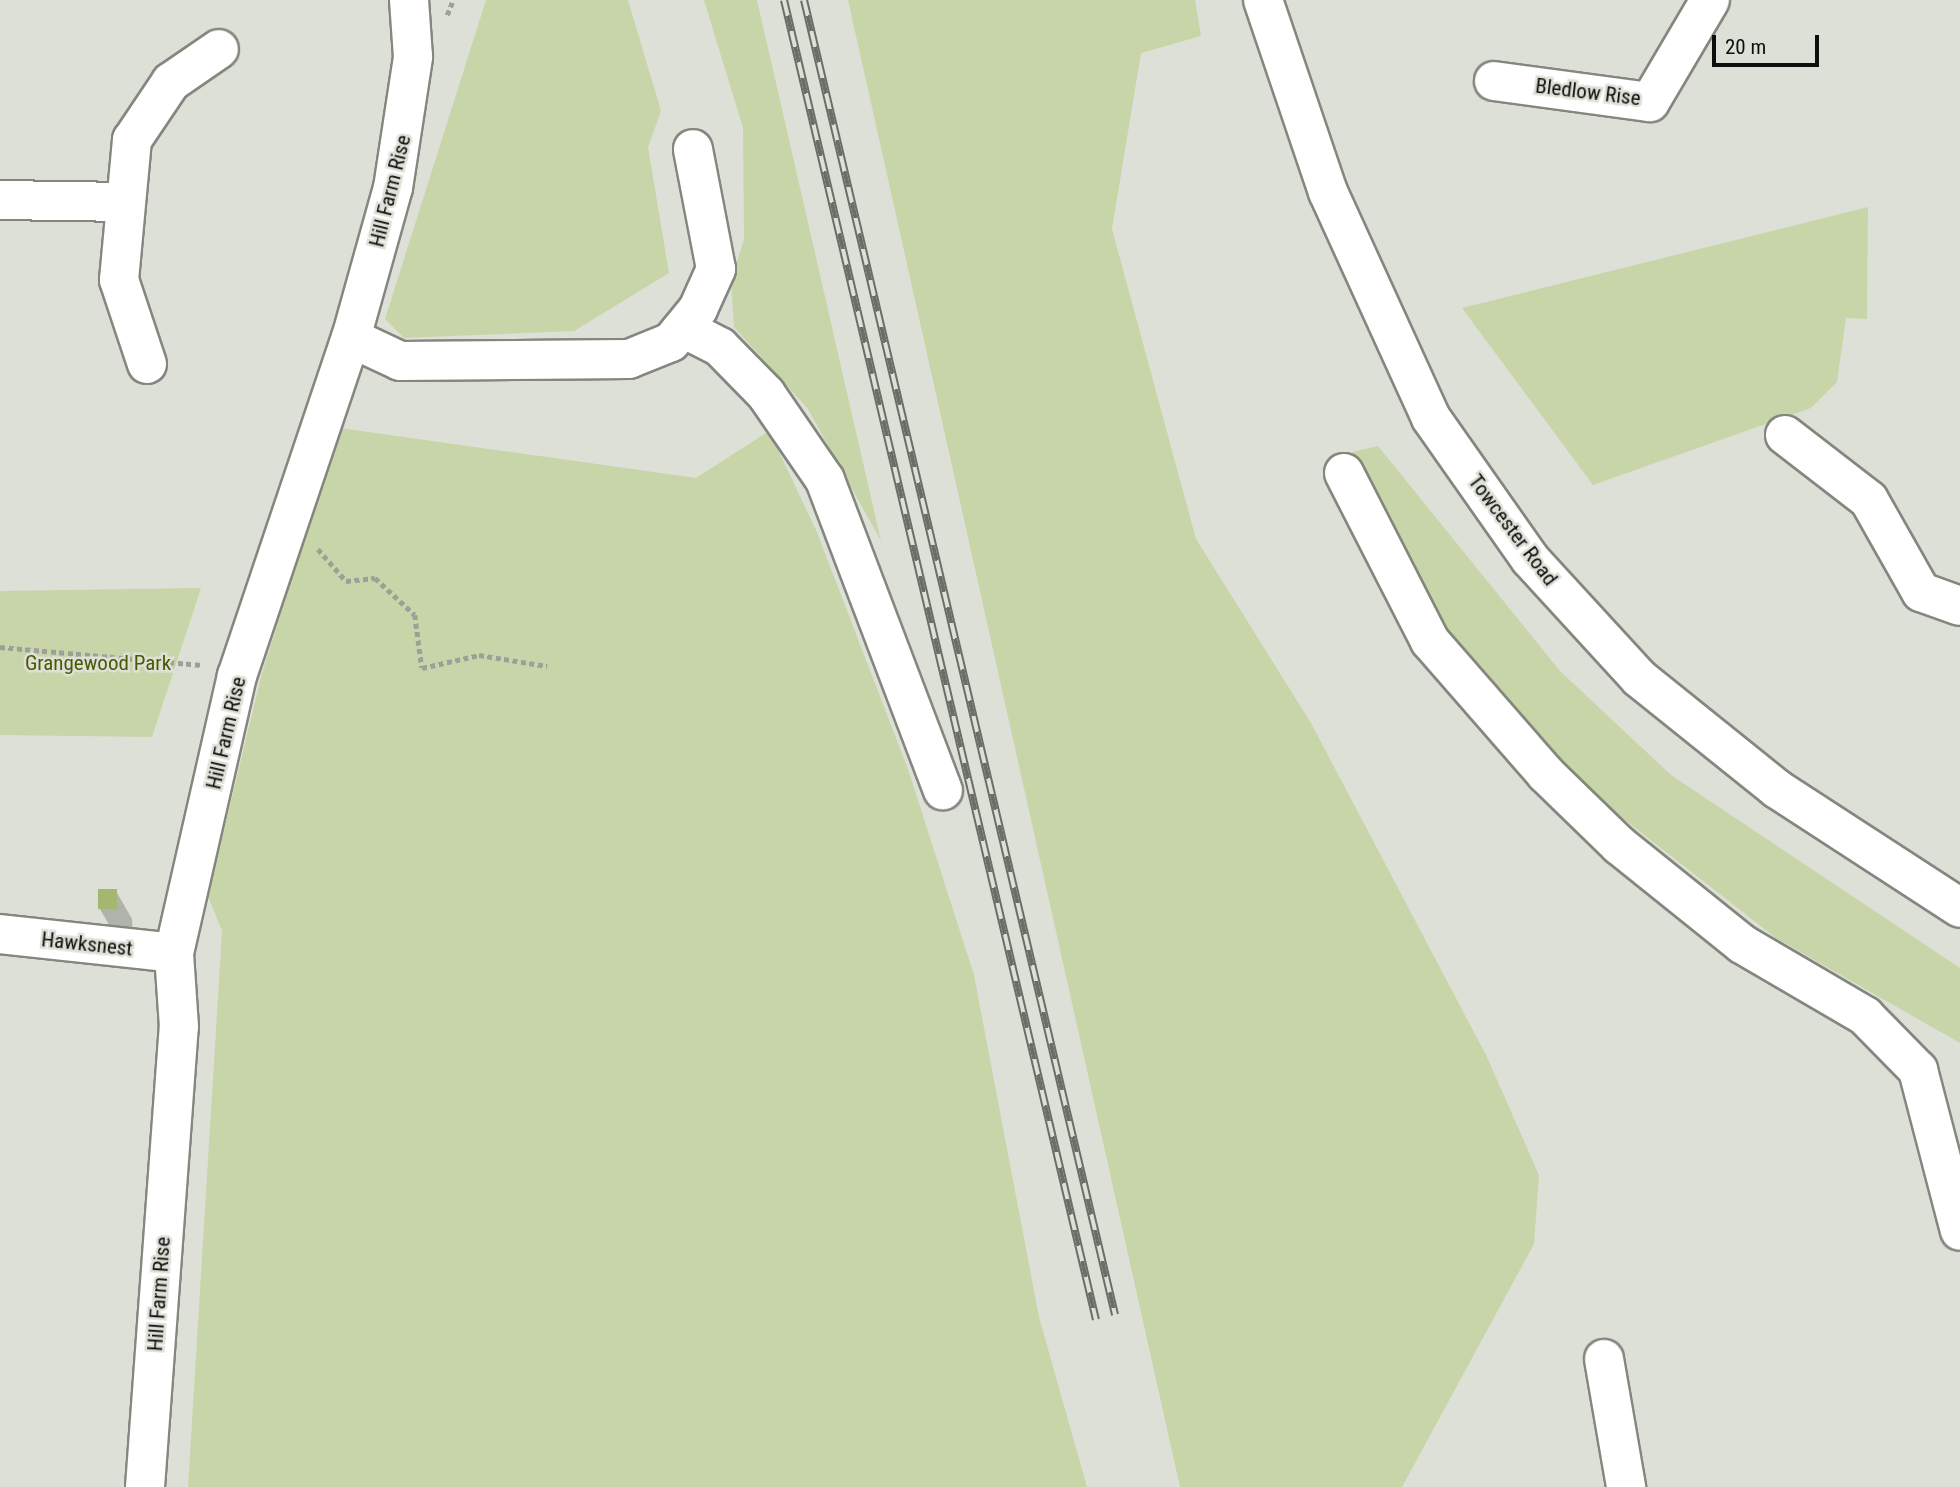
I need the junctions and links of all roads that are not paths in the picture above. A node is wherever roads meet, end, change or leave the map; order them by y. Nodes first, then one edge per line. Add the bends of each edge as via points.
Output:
1 (409, 0) edge
2 (1264, 0) edge
3 (1710, 0) edge
4 (219, 49) dead end
5 (1494, 80) dead end
6 (693, 149) dead end
7 (0, 200) edge
8 (125, 202) junction
9 (683, 328) junction
10 (351, 338) junction
11 (147, 364) dead end
12 (1785, 435) dead end
13 (1344, 473) dead end
14 (1960, 606) edge
15 (943, 790) dead end
16 (1960, 908) edge
17 (0, 934) edge
18 (174, 953) junction
19 (1960, 1231) edge
20 (1604, 1359) dead end
21 (145, 1487) edge
22 (1626, 1487) edge

1 - 10 street, Hill Farm Rise via 414,57 408,117
2 - 16 street, Towcester Road via 1328,192 1432,418 1530,559 1649,687 1777,789
3 - 5 street, Bledlow Rise via 1650,102
4 - 8 street via 171,82 132,140
6 - 9 street via 716,269
7 - 8 street
8 - 11 street via 119,281
9 - 10 street via 671,342 629,359 400,361
9 - 15 street via 720,347 766,394 825,480
10 - 18 street, Hill Farm Rise via 237,676
12 - 14 street via 1868,500 1921,592
13 - 19 street via 1430,641 1546,774 1619,845 1742,943 1865,1016 1918,1070
17 - 18 street, Hawksnest
18 - 21 street, Hill Farm Rise via 179,1027
20 - 22 street

